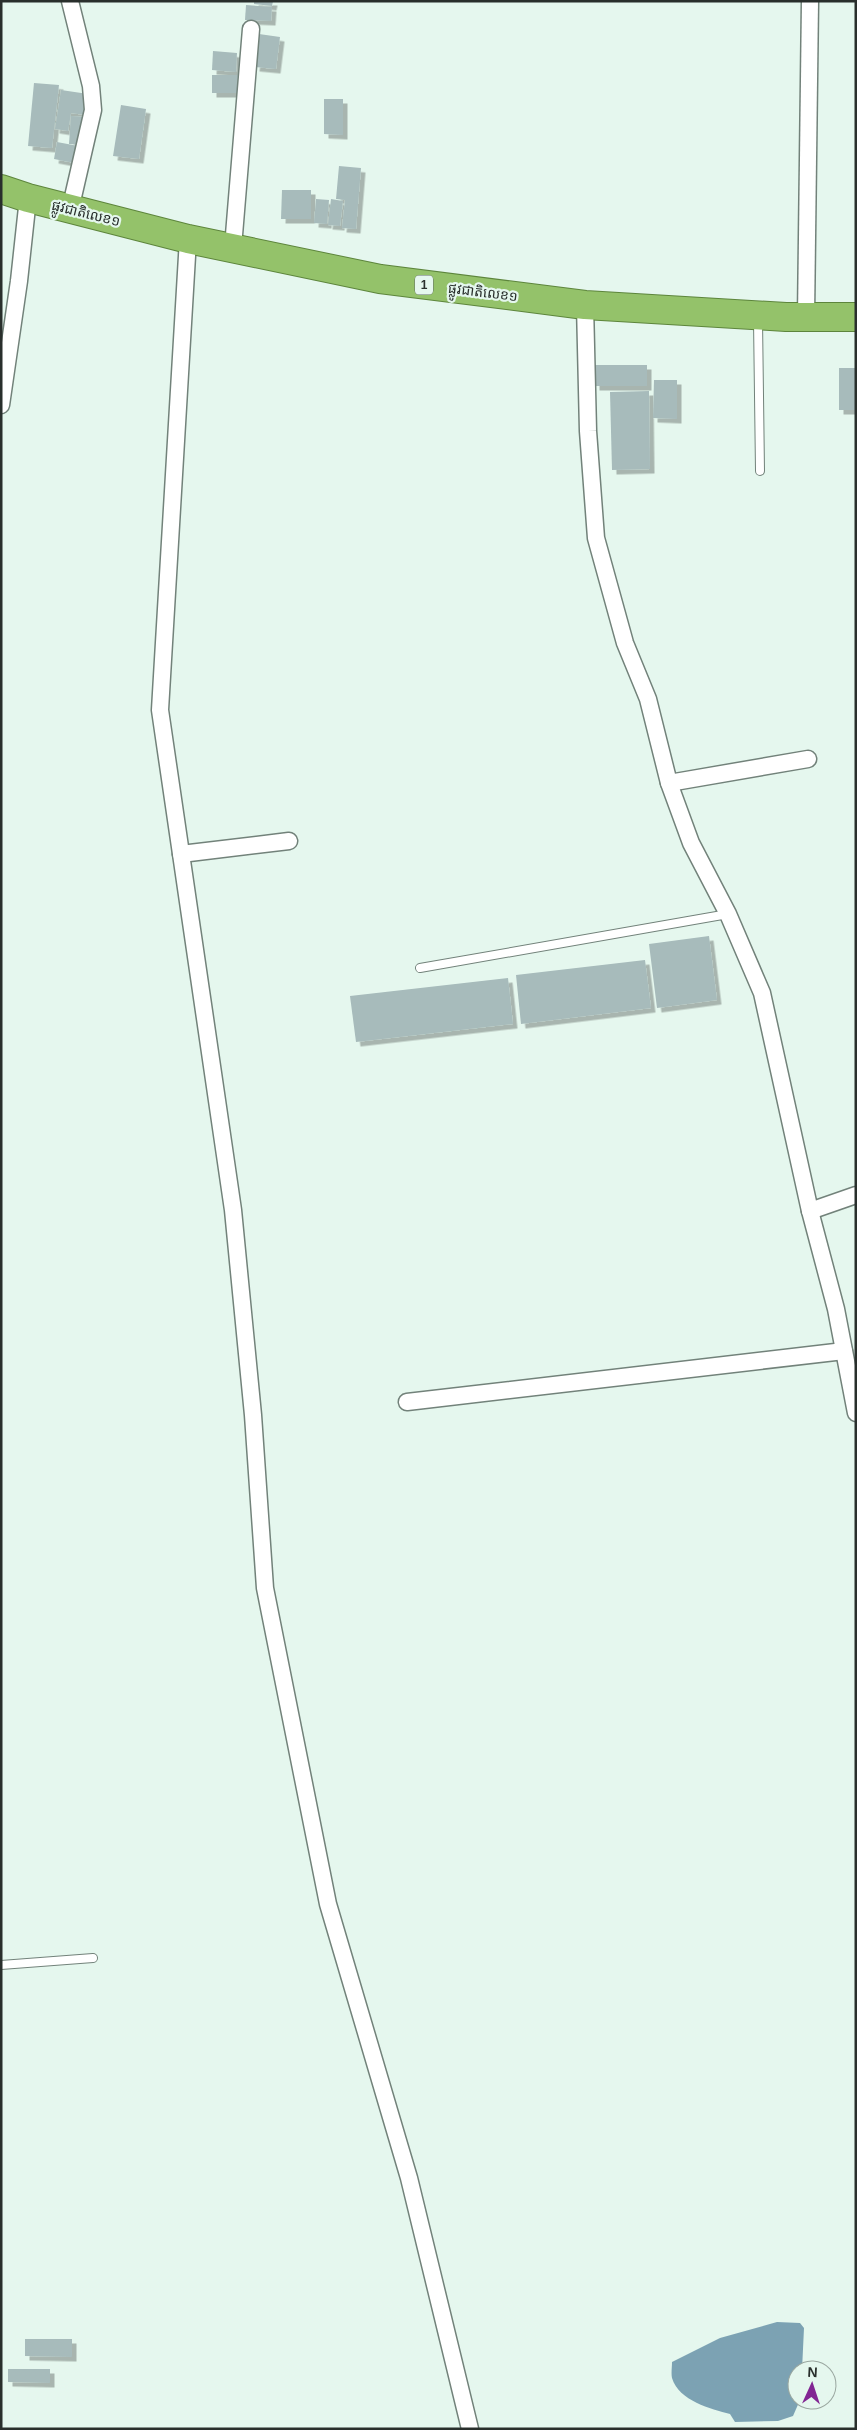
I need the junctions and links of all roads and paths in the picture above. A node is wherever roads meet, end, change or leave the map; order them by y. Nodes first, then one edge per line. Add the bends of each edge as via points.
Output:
1 (70, 1) edge
2 (810, 1) edge
3 (251, 29) dead end
4 (1, 189) edge
5 (28, 198) junction
6 (70, 210) junction
7 (188, 239) junction
8 (233, 247) junction
9 (585, 305) junction
10 (758, 315) junction
11 (806, 317) junction
12 (856, 317) edge
13 (1, 405) edge
14 (760, 471) dead end
15 (808, 759) dead end
16 (669, 783) junction
17 (289, 841) dead end
18 (181, 854) junction
19 (728, 914) junction
20 (420, 968) dead end
21 (856, 1195) edge
22 (810, 1210) junction
23 (844, 1351) junction
24 (407, 1402) dead end
25 (856, 1413) edge
26 (93, 1958) dead end
27 (1, 1965) edge
28 (470, 2429) edge

1 - 6 street via 91,86 92,110
2 - 11 street
3 - 8 street
4 - 5 highway, ផ្លូវជាតិលេខ១ / 1
5 - 6 highway, ផ្លូវជាតិលេខ១ / 1
5 - 13 street
6 - 7 highway, ផ្លូវជាតិលេខ១ / 1
7 - 8 highway, ផ្លូវជាតិលេខ១ / 1
7 - 18 street via 160,710
8 - 9 highway, ផ្លូវជាតិលេខ១ / 1 via 380,279
9 - 10 highway, ផ្លូវជាតិលេខ១ / 1
9 - 16 street via 588,431 596,538 625,643 648,699
10 - 11 highway, ផ្លូវជាតិលេខ១ / 1
10 - 14 lane
11 - 12 highway, ផ្លូវជាតិលេខ១ / 1
15 - 16 street
16 - 19 street via 691,843
17 - 18 street
18 - 28 street via 232,1210 253,1415 265,1588 328,1904 409,2178
19 - 20 lane
19 - 22 street via 762,993
21 - 22 street
22 - 23 street
23 - 24 street
23 - 25 street
26 - 27 lane

